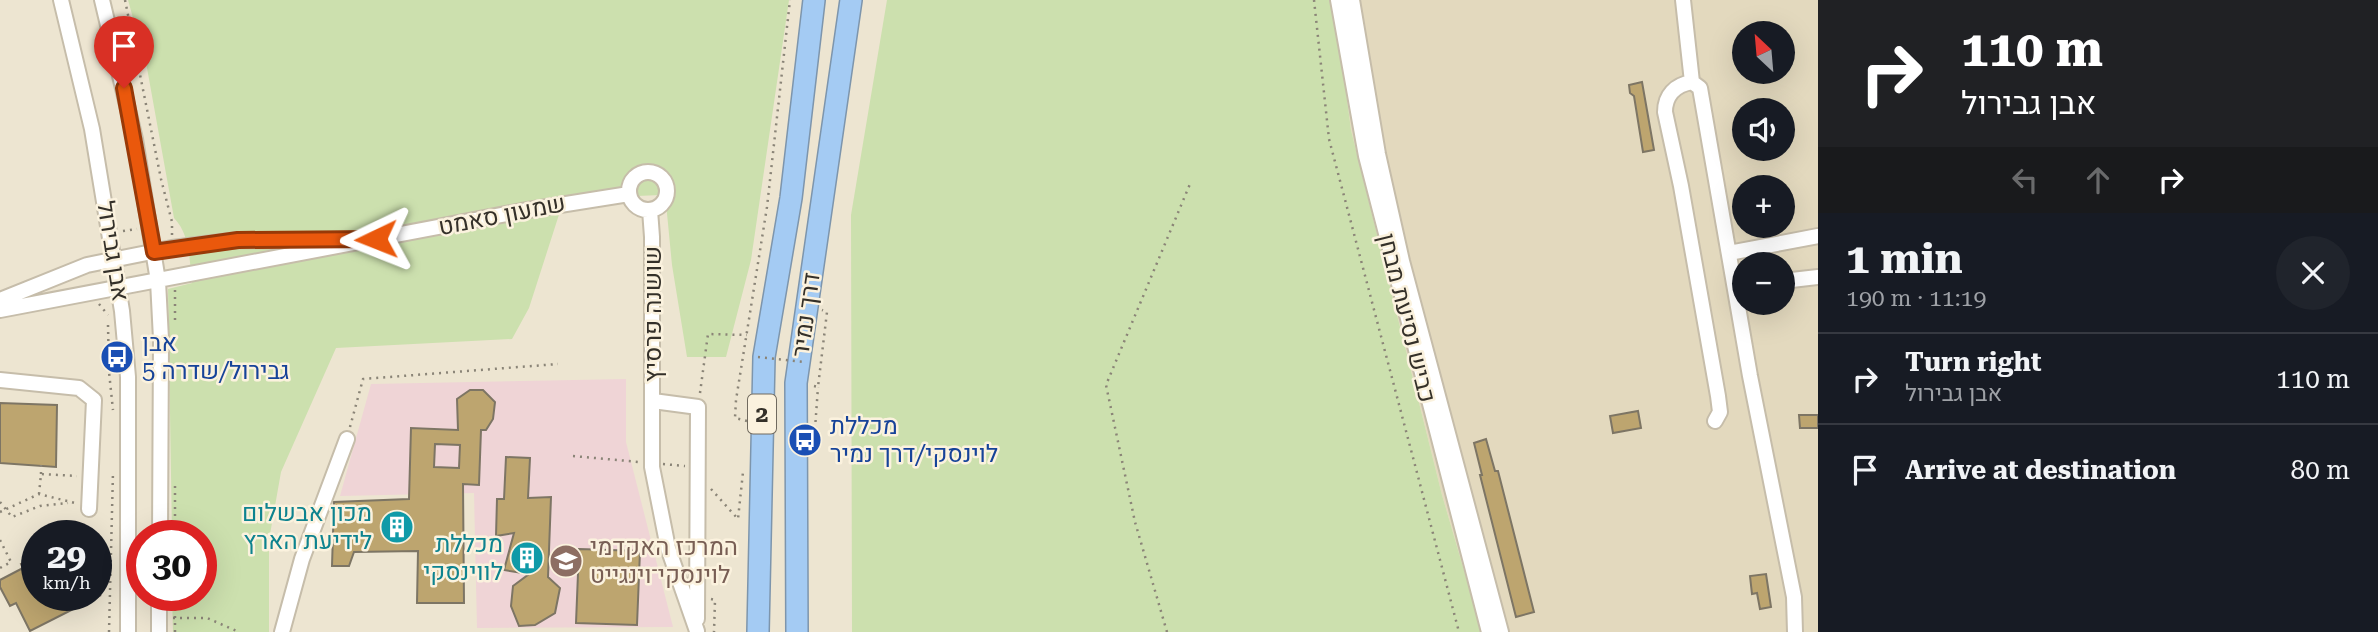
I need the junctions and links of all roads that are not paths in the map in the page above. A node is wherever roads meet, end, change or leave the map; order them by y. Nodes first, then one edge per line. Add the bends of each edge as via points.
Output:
1 (61, 0) edge
2 (102, 0) edge
3 (814, 0) edge
4 (851, 0) edge
5 (1338, 0) edge
6 (1352, 0) edge
7 (1357, 0) edge
8 (1683, 0) edge
9 (1356, 18) junction
10 (1692, 82) junction
11 (629, 194) junction
12 (650, 210) junction
13 (1818, 236) edge
14 (376, 239) junction
15 (154, 252) junction
16 (1729, 253) junction
17 (115, 259) junction
18 (1732, 262) edge
19 (1818, 277) edge
20 (1795, 280) edge
21 (158, 281) junction
22 (119, 288) junction
23 (0, 300) edge
24 (0, 310) edge
25 (1745, 315) edge
26 (0, 380) edge
27 (653, 401) junction
28 (1715, 421) dead end
29 (347, 439) road end
30 (90, 506) road end
31 (160, 520) edge
32 (697, 631) edge
33 (128, 632) edge
34 (282, 632) edge
35 (758, 632) edge
36 (797, 632) edge
37 (1489, 632) edge
38 (1501, 632) edge
39 (1795, 632) edge

1 - 17 street, אבן גבירול via 92,129
2 - 15 street, אבן גבירול via 127,101
3 - 35 highway, דרך נמיר / 2 via 791,198 764,357
4 - 36 highway, דרך נמיר / 2 via 796,383
5 - 37 street, כביש נסיעת מבחן via 1366,156
6 - 9 street, כביש נסיעת מבחן
7 - 9 street
8 - 10 street
9 - 38 street, כביש נסיעת מבחן via 1378,154 1402,261
10 - 16 street via 1700,88
10 - 28 street via 1669,94 1665,112 1718,396 1720,412
11 - 12 street via 635,205
11 - 12 street via 631,182 640,173 659,174 667,185 667,197
11 - 14 street, שמעון סאמט
12 - 27 street, שושנה פרסיץ
13 - 16 street
14 - 15 street, שמעון סאמט via 238,240
14 - 21 street, שמעון סאמט
15 - 17 street, שמעון סאמט
15 - 21 street, אבן גבירול
16 - 18 street
17 - 22 street, אבן גבירול
17 - 23 street, שמעון סאמט via 67,271
19 - 20 street
21 - 22 street, שמעון סאמט
21 - 31 street, אבן גבירול
22 - 24 street, שמעון סאמט
22 - 33 street, אבן גבירול via 128,377
25 - 39 street via 1794,597
26 - 30 street via 79,388 94,400
27 - 32 street via 652,463 668,548
27 - 32 street, שושנה פרסיץ via 698,407
29 - 34 street via 302,559

